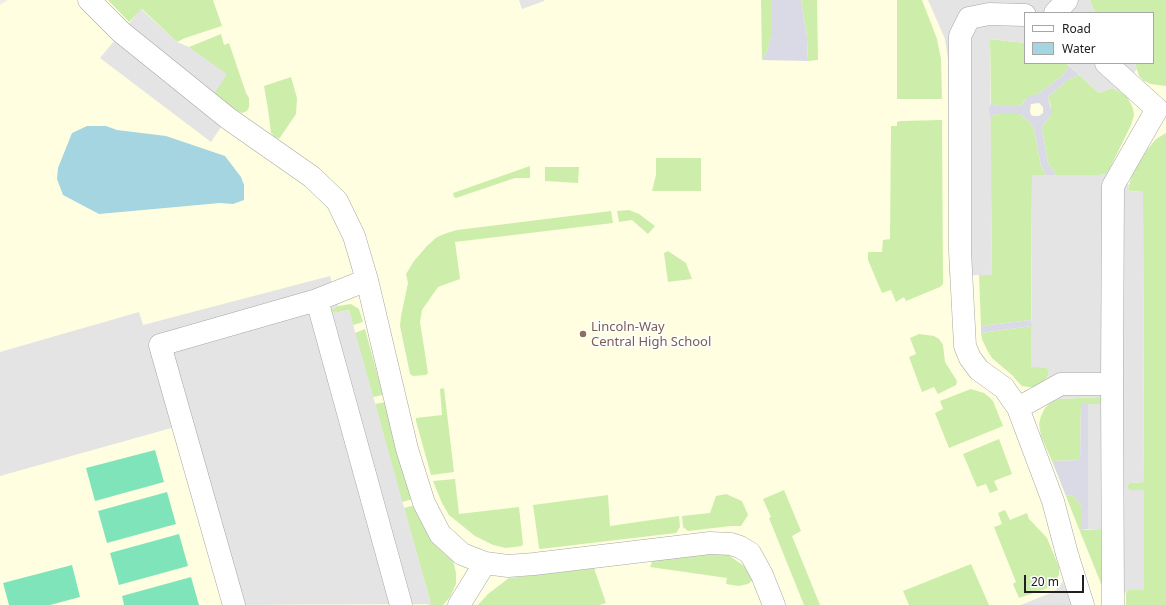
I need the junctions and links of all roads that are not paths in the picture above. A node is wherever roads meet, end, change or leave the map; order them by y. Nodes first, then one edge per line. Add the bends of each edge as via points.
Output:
1 (89, 0) edge
2 (1067, 0) edge
3 (1056, 12) edge
4 (1024, 15) edge
5 (1107, 64) edge
6 (367, 280) junction
7 (317, 300) junction
8 (1112, 384) junction
9 (1018, 408) junction
10 (485, 563) junction
11 (234, 605) edge
12 (401, 605) edge
13 (459, 605) edge
14 (774, 605) edge
15 (1083, 605) edge
16 (1113, 605) edge

1 - 6 lane via 127,37 229,119 312,177 337,201 354,236
2 - 3 lane
4 - 9 lane via 989,14 969,18 960,36 960,251 965,346 979,370 1004,388
5 - 8 lane via 1157,109 1113,186
6 - 7 lane
6 - 10 lane via 406,449 424,503 440,534 462,554
7 - 11 lane via 160,345
7 - 12 lane
8 - 9 lane via 1061,384
8 - 16 lane
9 - 15 lane via 1053,500
10 - 13 lane
10 - 14 lane via 508,566 534,564 710,543 730,544 750,554

